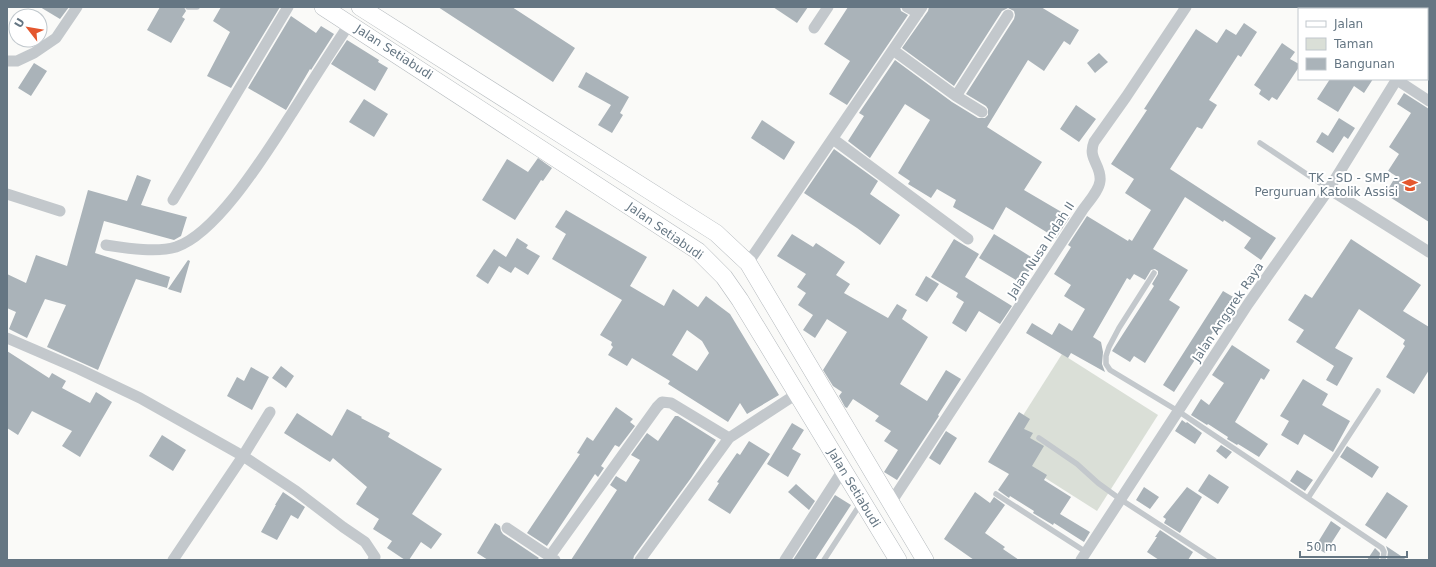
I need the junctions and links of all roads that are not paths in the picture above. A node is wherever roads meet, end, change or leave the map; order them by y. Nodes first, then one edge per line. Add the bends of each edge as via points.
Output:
1 (77, 7) edge
2 (188, 7) edge
3 (197, 7) edge
4 (288, 7) edge
5 (323, 7) edge
6 (360, 7) edge
7 (828, 7) edge
8 (907, 7) edge
9 (1186, 7) edge
10 (920, 10) edge
11 (1008, 16) dead end
12 (350, 23) junction
13 (814, 28) dead end
14 (893, 50) junction
15 (7, 61) edge
16 (1396, 80) edge
17 (1398, 80) edge
18 (956, 96) junction
19 (1429, 101) edge
20 (982, 112) dead end
21 (833, 139) junction
22 (1260, 143) dead end
23 (1329, 189) junction
24 (7, 194) edge
25 (173, 200) dead end
26 (60, 211) dead end
27 (968, 238) dead end
28 (106, 245) dead end
29 (1429, 252) edge
30 (748, 263) junction
31 (1154, 273) dead end
32 (7, 338) edge
33 (1378, 391) dead end
34 (798, 393) junction
35 (1178, 410) junction
36 (270, 412) dead end
37 (729, 438) junction
38 (1039, 438) dead end
39 (243, 456) junction
40 (843, 470) junction
41 (996, 494) dead end
42 (1308, 498) junction
43 (1120, 499) junction
44 (863, 501) junction
45 (890, 504) junction
46 (507, 528) dead end
47 (1083, 556) edge
48 (553, 558) edge
49 (173, 560) edge
50 (373, 560) edge
51 (640, 560) edge
52 (785, 560) edge
53 (824, 560) edge
54 (898, 560) edge
55 (925, 560) edge
56 (1214, 560) edge
57 (1383, 560) edge

1 - 15 street via 56,38 28,56 17,61
2 - 3 lane
4 - 25 street
5 - 12 main road, Jalan Setiabudi
6 - 30 main road, Jalan Setiabudi via 716,233
7 - 13 street
8 - 10 street
9 - 45 street, Jalan Nusa Indah II via 1094,142 1092,155 1100,173 1100,182 1094,194
10 - 14 street
11 - 18 street
12 - 28 street via 258,164 228,205 198,235 176,247 160,249
12 - 34 main road, Jalan Setiabudi via 698,251 728,282
14 - 18 street
14 - 21 street
16 - 23 street, Jalan Anggrek Raya
17 - 19 street, Jalan Anggrek Raya
18 - 20 street
21 - 27 street
21 - 30 street
22 - 23 lane
23 - 29 street
23 - 35 street, Jalan Anggrek Raya via 1248,304
24 - 26 street
30 - 45 main road, Jalan Setiabudi
31 - 35 lane via 1118,328 1108,347 1106,364 1110,370
32 - 39 street via 140,398
33 - 42 lane
34 - 37 street
34 - 40 main road, Jalan Setiabudi
35 - 42 lane
35 - 43 street, Jalan Anggrek Raya
36 - 39 street
37 - 48 street via 671,403 662,402
37 - 51 street
38 - 43 lane via 1077,464
39 - 49 street
39 - 50 street via 365,542 375,557
40 - 44 main road, Jalan Setiabudi
40 - 52 street
41 - 47 lane
42 - 57 lane via 1382,548
43 - 47 street, Jalan Anggrek Raya
43 - 56 lane
44 - 53 lane
44 - 54 main road, Jalan Setiabudi
45 - 55 main road, Jalan Setiabudi
46 - 48 street

